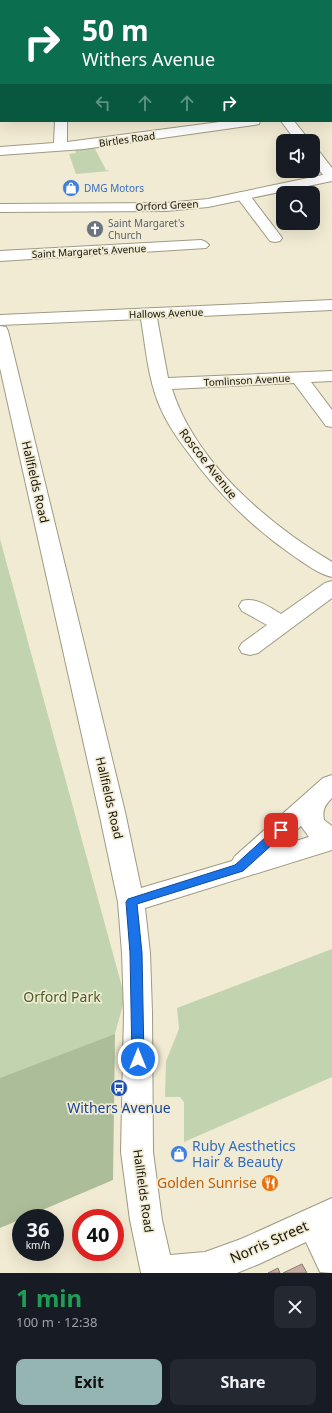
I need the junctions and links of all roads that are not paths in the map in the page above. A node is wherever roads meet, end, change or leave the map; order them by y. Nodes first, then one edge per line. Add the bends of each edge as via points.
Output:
1 (61, 122) edge
2 (241, 122) edge
3 (288, 122) edge
4 (162, 128) edge
5 (297, 134) edge
6 (60, 147) junction
7 (0, 151) edge
8 (320, 162) edge
9 (332, 177) edge
10 (243, 196) junction
11 (0, 208) edge
12 (275, 238) dead end
13 (201, 245) dead end
14 (0, 256) edge
15 (332, 305) edge
16 (148, 313) junction
17 (0, 320) edge
18 (0, 331) edge
19 (332, 376) edge
20 (300, 378) junction
21 (162, 384) junction
22 (332, 422) edge
23 (332, 571) edge
24 (332, 588) edge
25 (250, 606) dead end
26 (282, 624) junction
27 (250, 648) dead end
28 (323, 793) edge
29 (332, 836) edge
30 (332, 840) edge
31 (239, 868) junction
32 (132, 902) junction
33 (323, 1218) edge
34 (332, 1260) edge
35 (158, 1273) edge

1 - 6 street
2 - 4 street, Birtles Road
3 - 5 street
4 - 6 street, Birtles Road
6 - 7 street, Birtles Road
8 - 9 street
9 - 10 street, Orford Green
10 - 11 street, Orford Green via 166,207
10 - 12 street
13 - 14 street, Saint Margaret's Avenue
15 - 16 street, Hallows Avenue
16 - 17 street, Hallows Avenue
16 - 21 street, Roscoe Avenue via 156,365
18 - 32 street, Hallfields Road
19 - 20 street, Tomlinson Avenue
20 - 21 street, Tomlinson Avenue
20 - 22 street
21 - 23 street, Roscoe Avenue via 176,422 217,479 263,524
24 - 26 street
25 - 26 street
26 - 27 street
28 - 29 street via 310,808 310,820 319,831
28 - 31 street
30 - 31 street
31 - 32 street
32 - 35 street, Hallfields Road via 138,1012 138,1160 146,1220
33 - 34 street
33 - 35 street, Norris Street via 247,1253 205,1268

